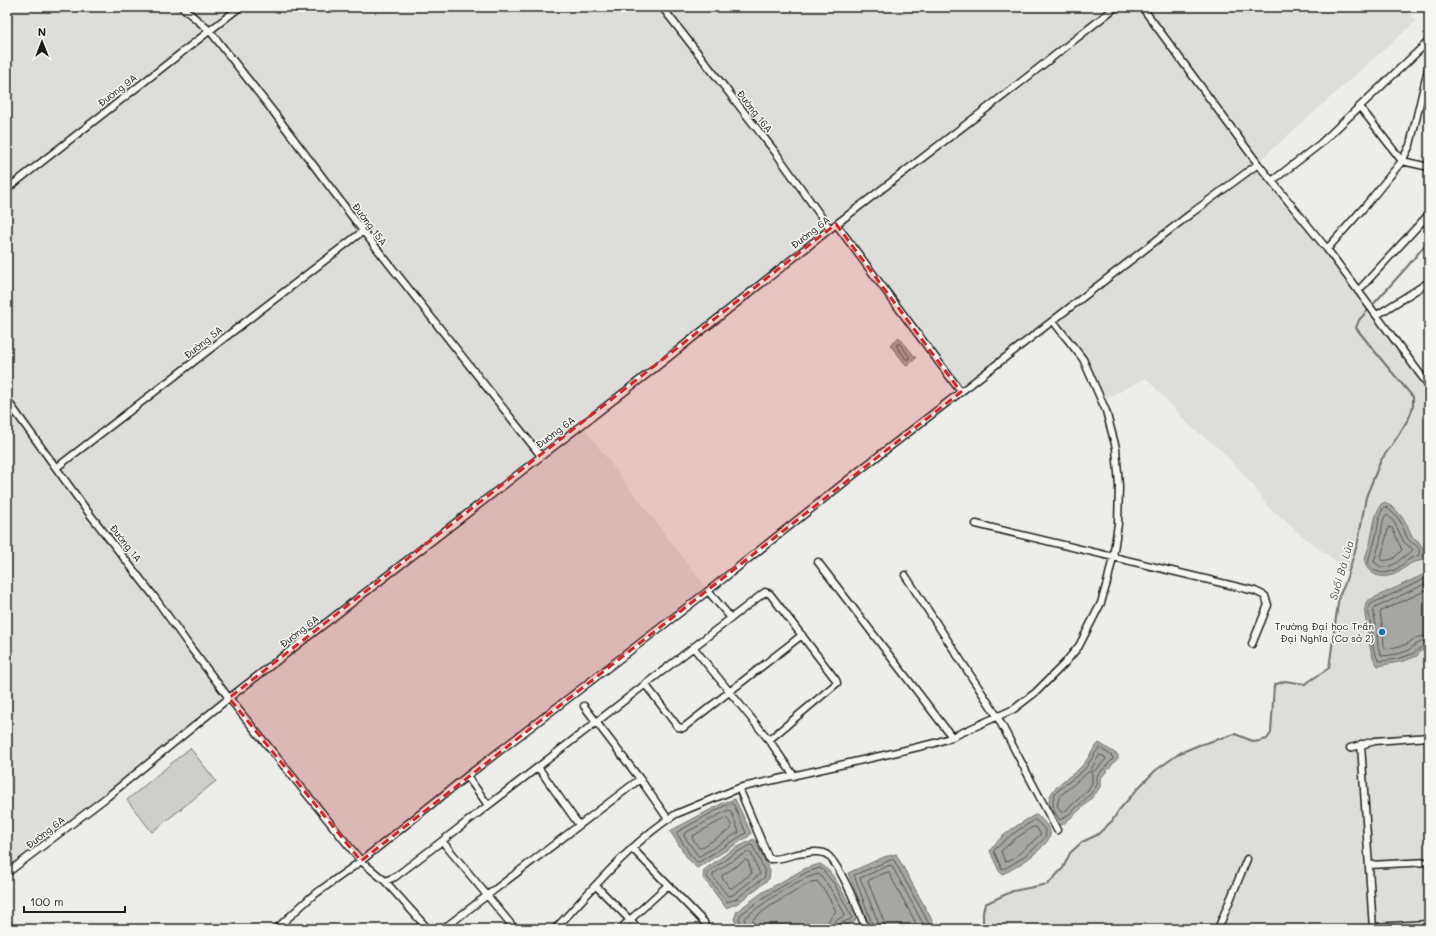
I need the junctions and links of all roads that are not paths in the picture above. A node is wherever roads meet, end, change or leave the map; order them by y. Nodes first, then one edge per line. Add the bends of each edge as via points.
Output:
1 (182, 7) edge
2 (240, 7) edge
3 (662, 7) edge
4 (1116, 7) edge
5 (1142, 7) edge
6 (210, 31) junction
7 (1429, 41) edge
8 (1429, 65) edge
9 (1360, 107) junction
10 (1402, 160) junction
11 (1258, 164) junction
12 (1429, 167) edge
13 (1272, 180) junction
14 (7, 189) edge
15 (1429, 214) edge
16 (836, 224) junction
17 (830, 229) junction
18 (363, 231) junction
19 (1326, 249) junction
20 (1429, 282) edge
21 (1359, 293) junction
22 (1375, 314) junction
23 (1053, 321) junction
24 (1429, 386) edge
25 (961, 392) junction
26 (7, 400) edge
27 (541, 456) junction
28 (56, 468) junction
29 (976, 524) dead end
30 (1113, 556) junction
31 (818, 562) dead end
32 (905, 575) dead end
33 (708, 591) junction
34 (731, 618) junction
35 (802, 635) junction
36 (1252, 644) dead end
37 (693, 647) junction
38 (645, 684) junction
39 (730, 692) junction
40 (229, 698) junction
41 (584, 706) dead end
42 (998, 716) junction
43 (597, 722) junction
44 (952, 737) junction
45 (1429, 737) edge
46 (769, 740) junction
47 (1361, 744) junction
48 (1350, 748) dead end
49 (538, 767) junction
50 (467, 776) junction
51 (794, 776) junction
52 (640, 779) junction
53 (739, 788) junction
54 (488, 805) junction
55 (668, 819) junction
56 (580, 825) junction
57 (1056, 830) dead end
58 (442, 841) junction
59 (632, 848) junction
60 (1247, 859) dead end
61 (361, 861) junction
62 (1429, 862) edge
63 (1369, 865) junction
64 (7, 873) edge
65 (386, 881) junction
66 (668, 885) junction
67 (596, 886) junction
68 (487, 896) junction
69 (630, 920) junction
70 (1429, 924) edge
71 (1373, 928) edge
72 (276, 929) edge
73 (428, 929) edge
74 (443, 929) edge
75 (515, 929) edge
76 (555, 929) edge
77 (620, 929) edge
78 (639, 929) edge
79 (703, 929) edge
80 (866, 929) edge
81 (1218, 929) edge

1 - 6 street, Đường 15A
2 - 6 street, Đường 9A
3 - 17 street, Đường 16A via 776,154
4 - 16 street, Đường 6A
5 - 11 street
6 - 14 street, Đường 9A
6 - 18 street, Đường 15A
7 - 9 street
8 - 10 street via 1410,145
9 - 10 street
9 - 13 street via 1320,144
10 - 12 street
10 - 19 street
11 - 13 street
11 - 23 street via 1192,212
13 - 19 street
15 - 21 street
16 - 17 street, Đường 6A
16 - 25 street
17 - 27 street, Đường 6A
18 - 27 street, Đường 15A
18 - 28 street, Đường 5A
19 - 21 street
20 - 22 street
21 - 22 street
22 - 24 street
23 - 25 street
23 - 30 street via 1083,359 1106,411 1116,448 1118,524
25 - 33 street
26 - 28 street, Đường 1A
27 - 40 street, Đường 6A
28 - 40 street, Đường 1A
29 - 30 street
30 - 36 street via 1255,591 1265,596 1268,605
30 - 42 street via 1101,603 1079,646 1036,692 1014,709
31 - 44 street
32 - 42 street
33 - 34 street
33 - 50 street
34 - 35 street via 765,592 770,594
34 - 37 street
35 - 39 street
35 - 46 street via 837,683
37 - 38 street
37 - 39 street
38 - 39 street via 681,728
38 - 43 street
39 - 46 street
40 - 61 street, Đường 1A
40 - 64 street, Đường 6A via 107,797
41 - 43 street
42 - 44 street
42 - 57 street
43 - 49 street
43 - 52 street
44 - 51 street
45 - 47 street
46 - 51 street
47 - 48 street
47 - 63 street
49 - 54 street
49 - 56 street
50 - 54 street
50 - 61 street
51 - 53 street
52 - 55 street
52 - 56 street
53 - 55 street
53 - 80 street via 769,859 778,860 804,852 825,854 840,871
54 - 58 street
55 - 59 street
56 - 68 street
58 - 65 street
58 - 68 street
59 - 66 street
59 - 67 street
60 - 81 street
61 - 65 street, Đường 1A
61 - 72 street via 311,897
62 - 63 street
63 - 71 street
65 - 73 street, Đường 1A
66 - 69 street
66 - 79 street via 704,922
67 - 69 street
67 - 76 street
68 - 74 street
68 - 75 street
69 - 77 street
69 - 78 street
70 - 71 street

